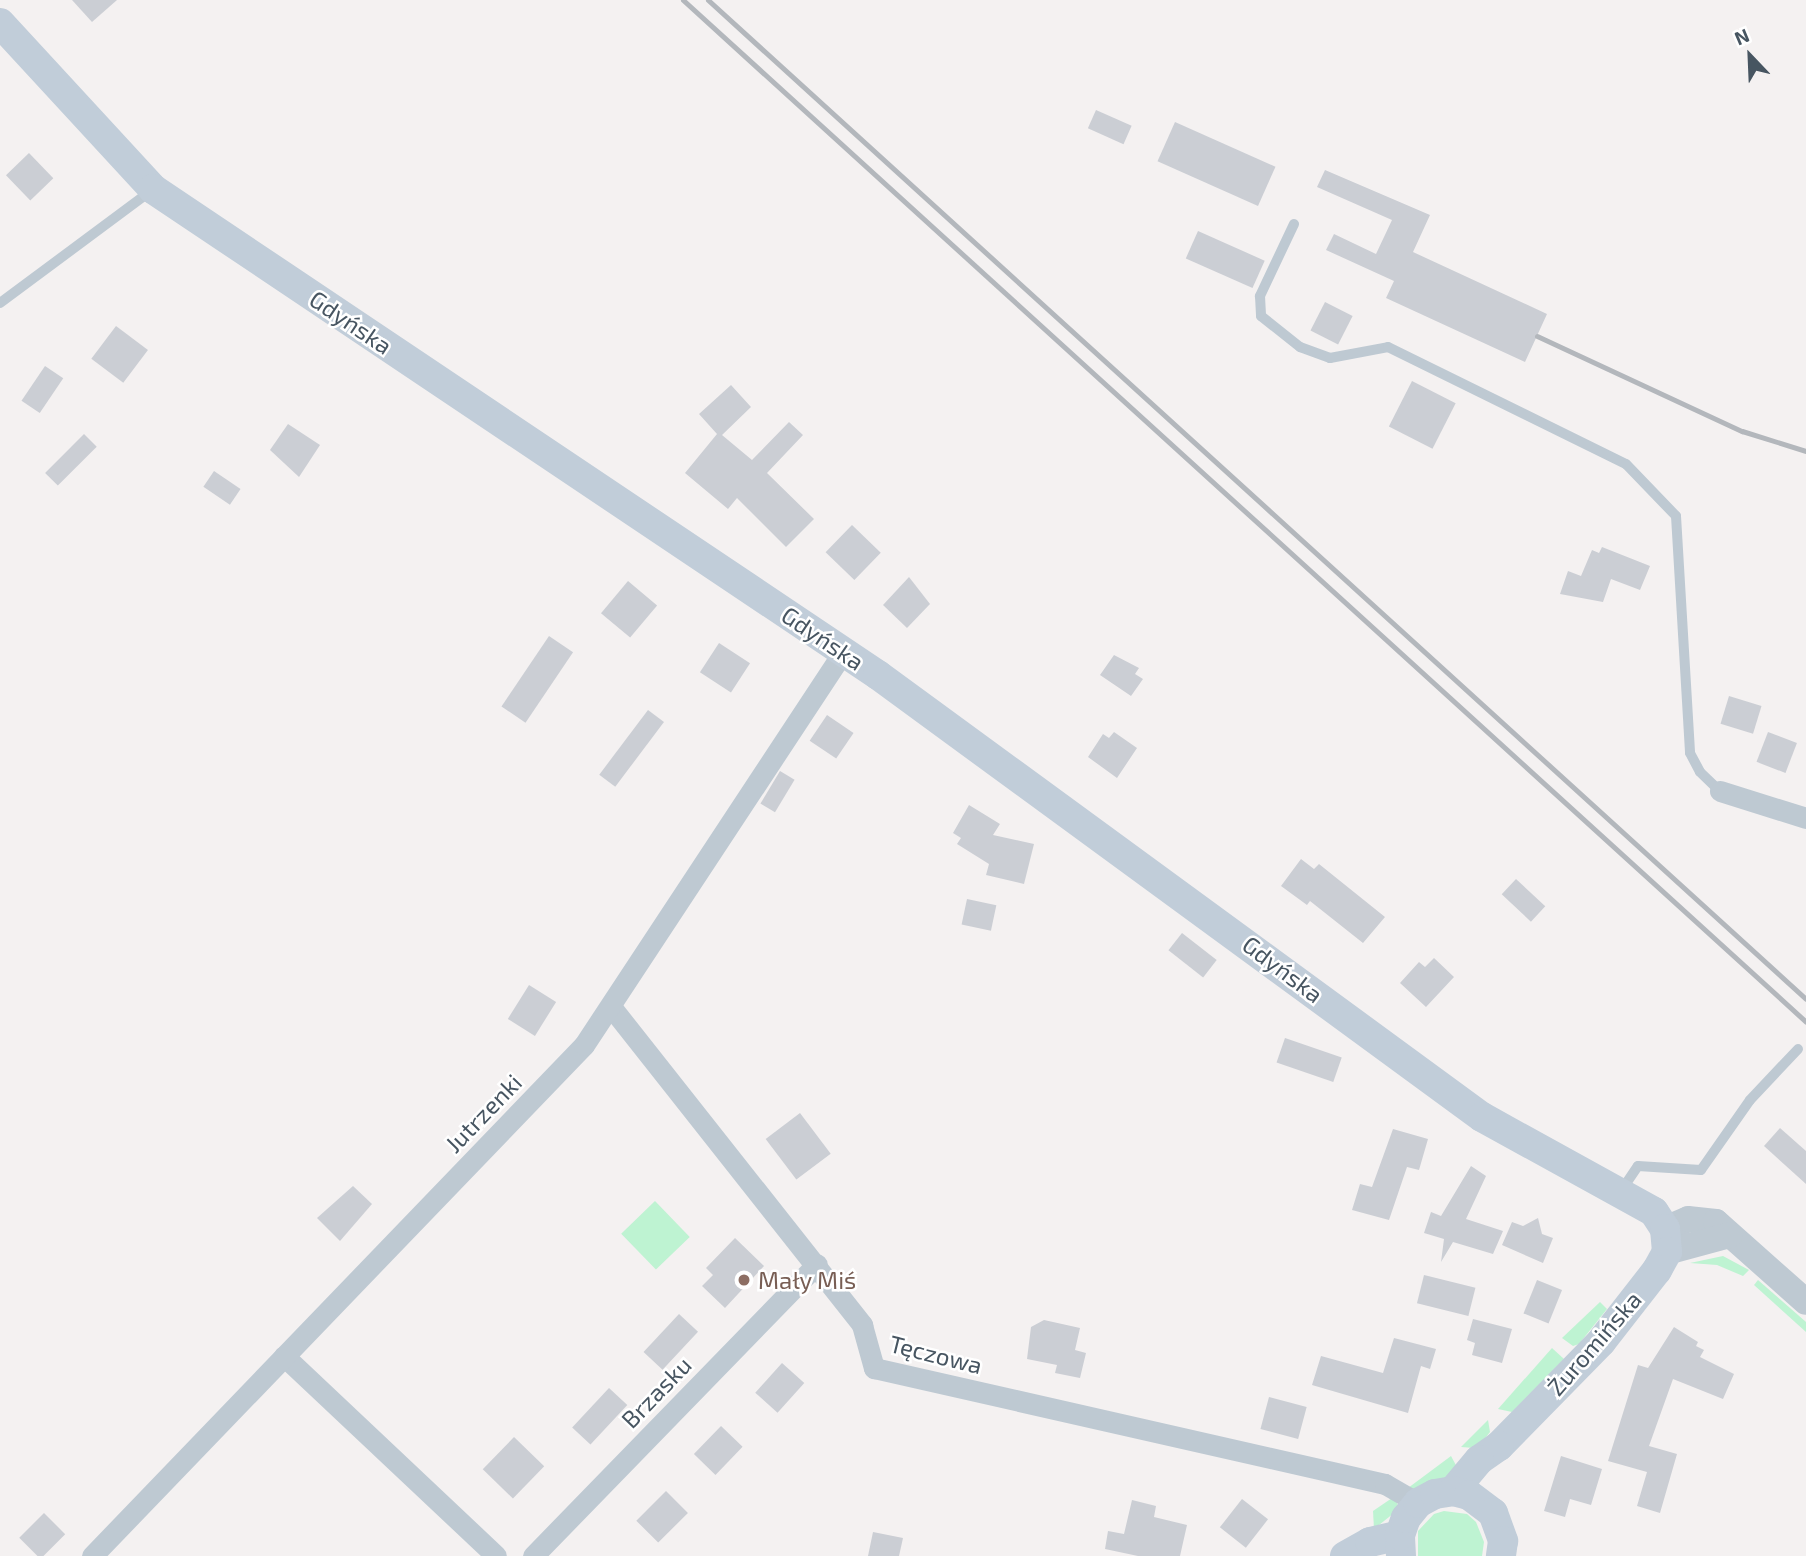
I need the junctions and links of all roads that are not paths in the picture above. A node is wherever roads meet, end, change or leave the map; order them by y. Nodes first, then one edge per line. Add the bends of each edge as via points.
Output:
1 (0, 23) edge
2 (153, 190) junction
3 (1294, 224) dead end
4 (0, 303) edge
5 (843, 652) junction
6 (1720, 791) joint
7 (1806, 818) edge
8 (612, 1008) junction
9 (1798, 1049) dead end
10 (1619, 1194) junction
11 (1666, 1240) junction
12 (817, 1264) junction
13 (1806, 1302) edge
14 (284, 1356) junction
15 (1499, 1446) junction
16 (1453, 1492) junction
17 (1483, 1502) junction
18 (1418, 1503) junction
19 (1400, 1546) edge
20 (93, 1556) edge
21 (496, 1556) edge
22 (533, 1556) edge
23 (1345, 1556) edge
24 (1502, 1556) edge

1 - 2 main road, Gdyńska
2 - 4 lane
2 - 5 main road, Gdyńska
3 - 6 lane via 1260,296 1261,316 1300,347 1330,358 1388,347 1626,464 1676,516 1690,753 1700,772
5 - 8 street, Jutrzenki
5 - 10 main road, Gdyńska via 1115,845 1482,1117
6 - 7 street
8 - 12 street, Tęczowa
8 - 14 street, Jutrzenki via 584,1045
9 - 10 lane via 1750,1100 1701,1170 1638,1166
10 - 11 main road, Gdyńska via 1654,1212
11 - 13 street via 1688,1219 1716,1222
11 - 15 main road, Żuromińska via 1601,1342
12 - 18 street, Tęczowa via 862,1325 874,1368 1385,1484
12 - 22 street, Brzasku
14 - 20 street, Jutrzenki
14 - 21 street
15 - 16 main road, Żuromińska via 1479,1460
15 - 17 main road, Żuromińska
16 - 17 main road
16 - 18 main road via 1434,1494
17 - 24 main road via 1500,1526
18 - 19 main road
19 - 23 main road via 1370,1542

